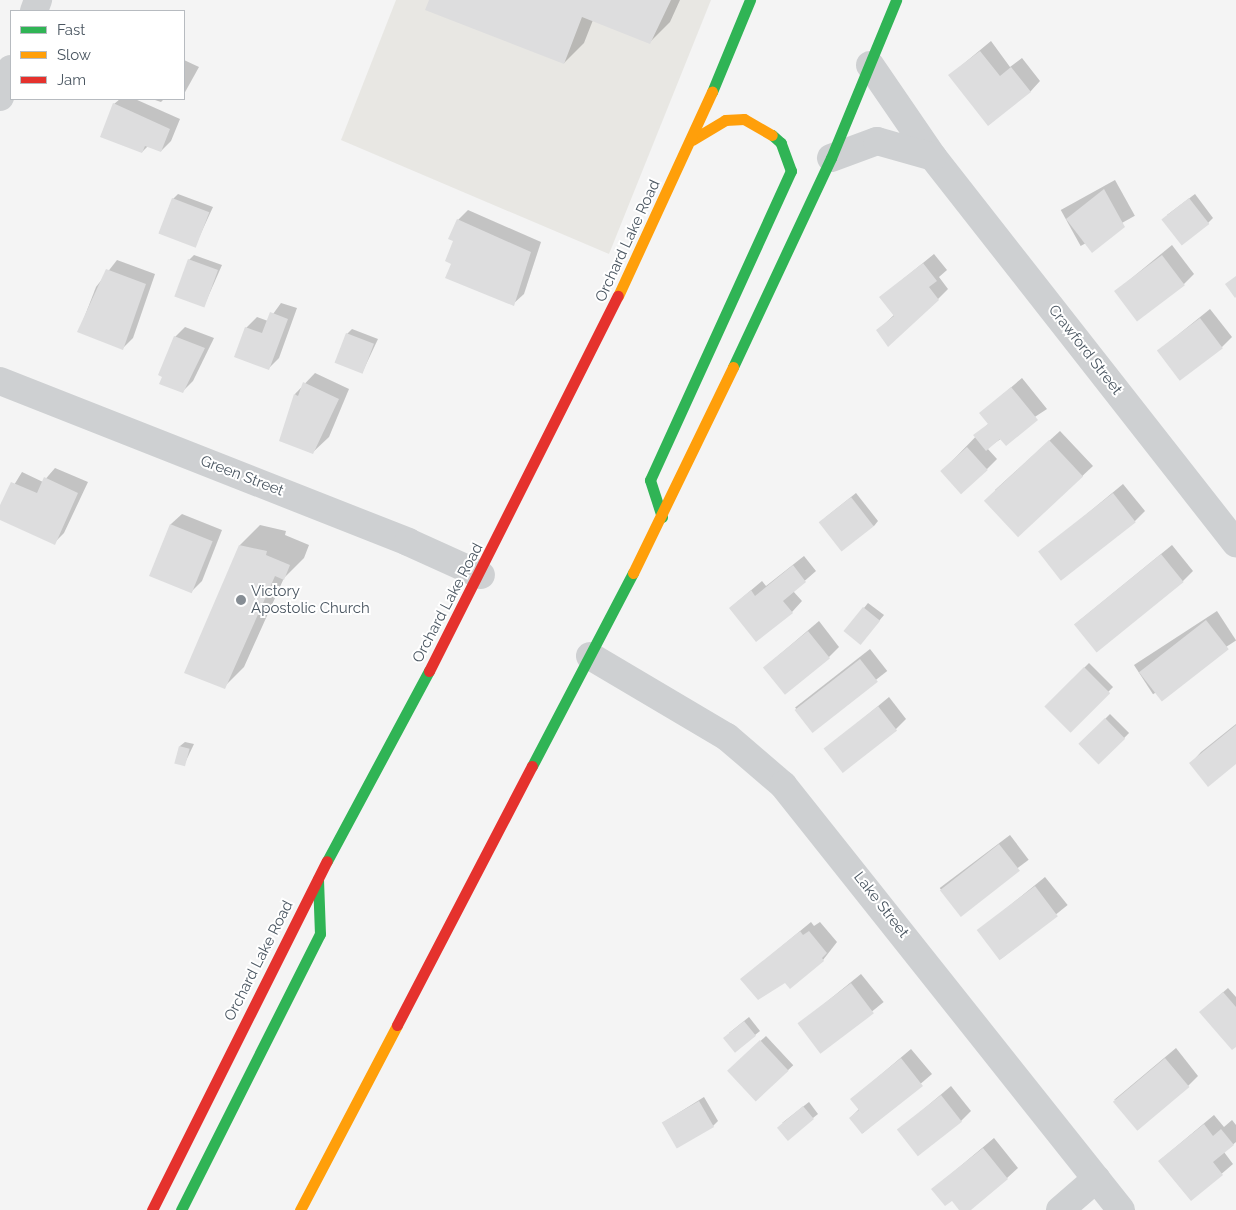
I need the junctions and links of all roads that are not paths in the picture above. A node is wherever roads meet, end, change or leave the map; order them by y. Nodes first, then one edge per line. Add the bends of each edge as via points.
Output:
1 (750, 0) edge
2 (896, 0) edge
3 (870, 65) junction
4 (10, 72) edge
5 (0, 97) edge
6 (692, 140) junction
7 (933, 157) junction
8 (831, 158) junction
9 (0, 381) edge
10 (662, 517) junction
11 (1236, 543) edge
12 (481, 575) junction
13 (590, 656) junction
14 (318, 878) junction
15 (1096, 1179) junction
16 (152, 1210) edge
17 (181, 1210) edge
18 (300, 1210) edge
19 (1060, 1210) edge
20 (1121, 1210) edge

1 - 6 main road, Orchard Lake Road
2 - 3 main road
3 - 7 street, Crawford Street
3 - 8 main road
4 - 5 street
6 - 10 main road via 725,120 744,119 764,126 781,143 791,171 650,480
6 - 12 main road, Orchard Lake Road
7 - 8 street via 877,141
7 - 11 street, Crawford Street
8 - 10 main road
9 - 12 street, Green Street via 408,542
10 - 13 main road
12 - 14 main road, Orchard Lake Road
13 - 15 street, Lake Street via 727,737 783,785
13 - 18 main road
14 - 16 main road, Orchard Lake Road
14 - 17 main road via 320,934
15 - 19 street
15 - 20 street, Lake Street

